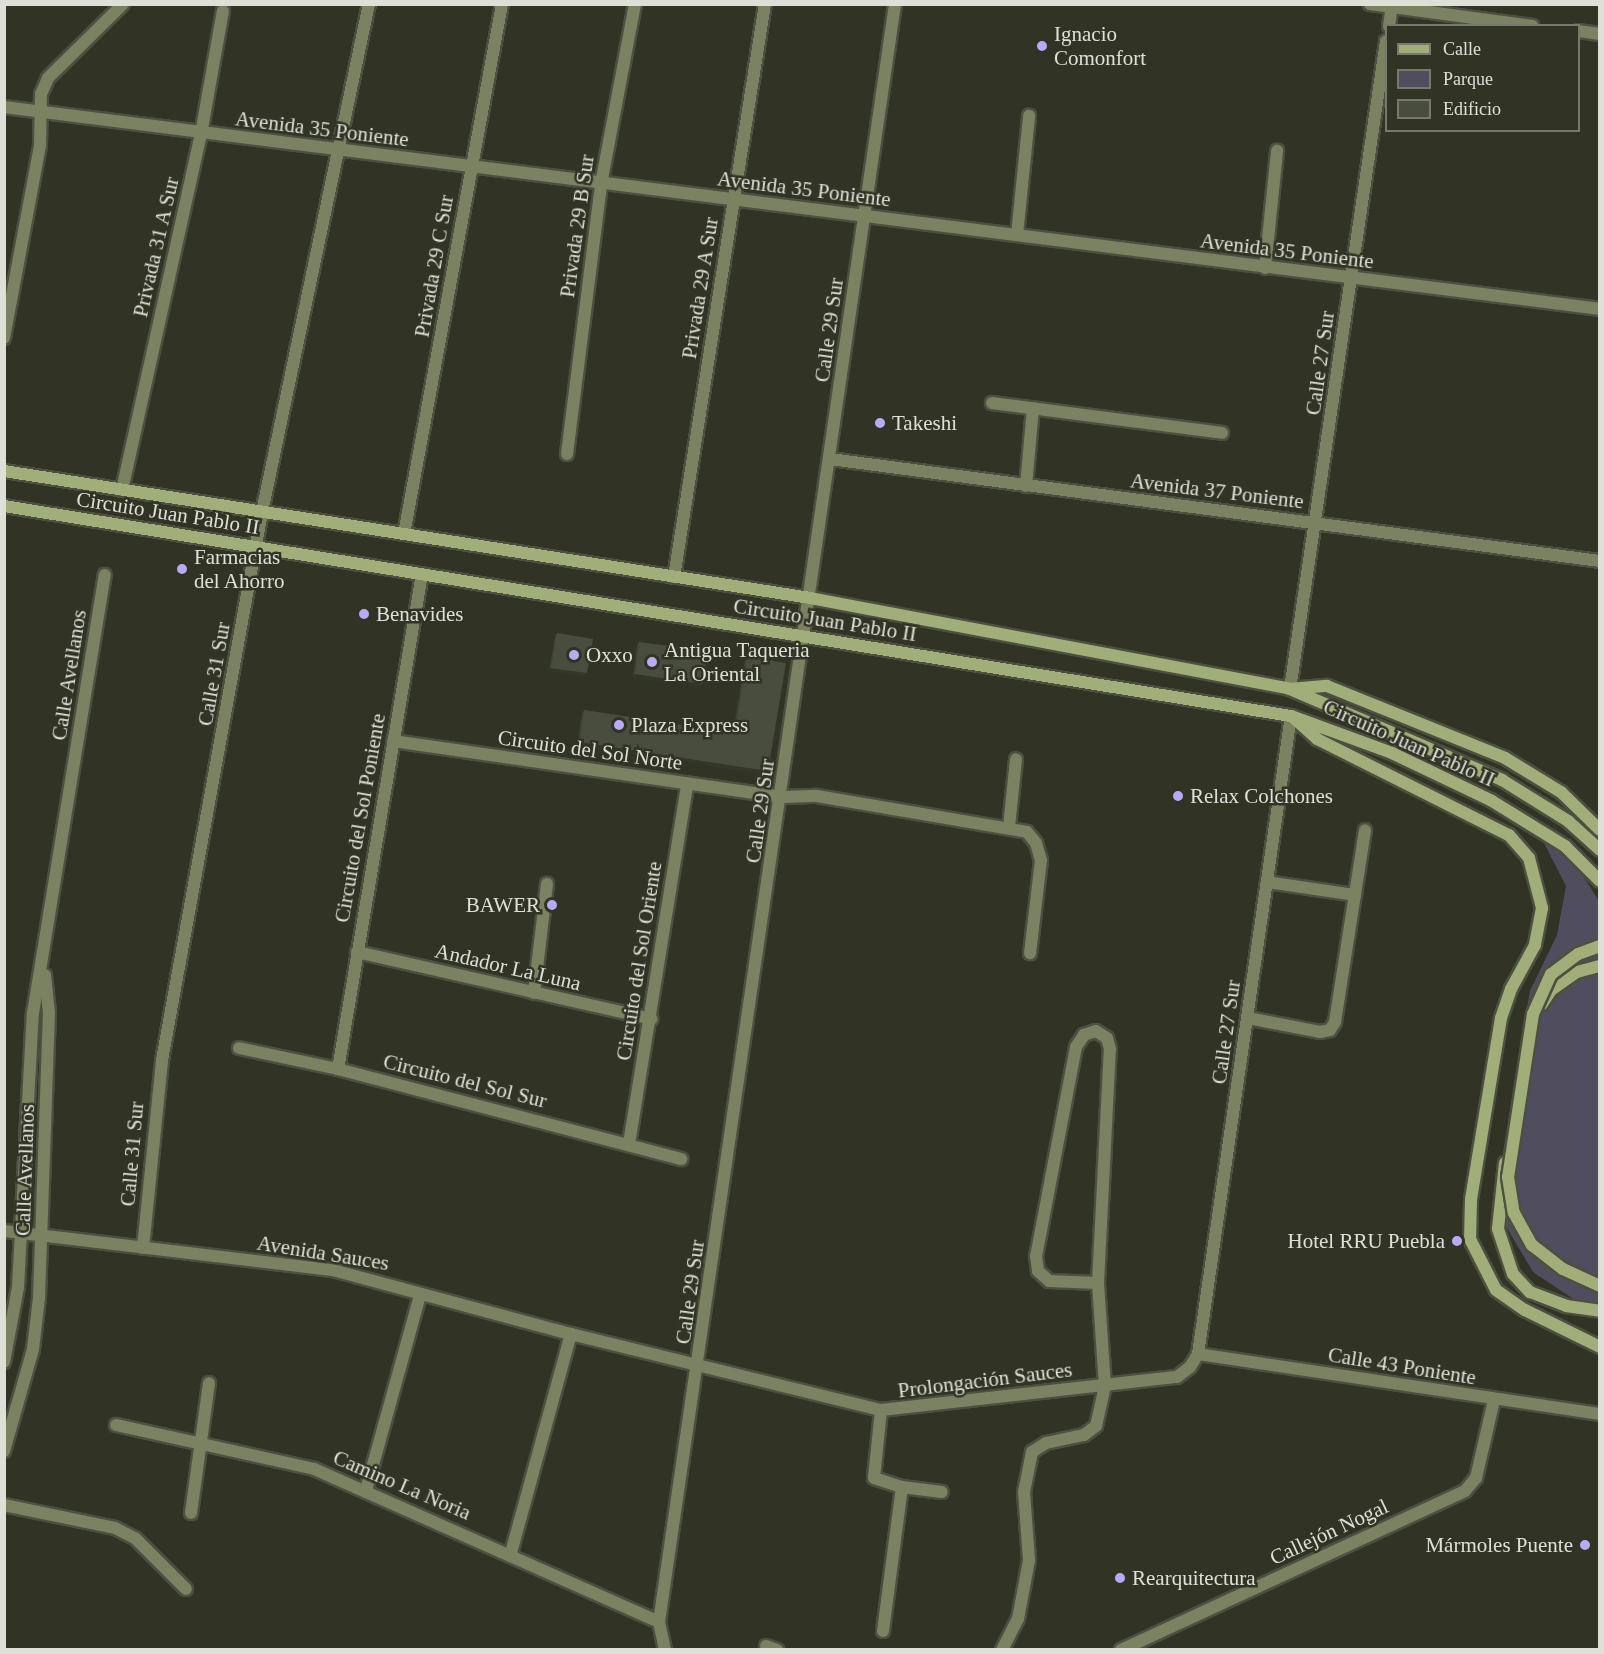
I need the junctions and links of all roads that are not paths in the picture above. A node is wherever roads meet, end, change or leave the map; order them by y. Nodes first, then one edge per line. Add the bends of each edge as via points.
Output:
1 (123, 4) edge
2 (369, 4) edge
3 (502, 4) edge
4 (635, 4) edge
5 (765, 4) edge
6 (895, 4) edge
7 (1370, 4) edge
8 (1392, 6) edge
9 (223, 11) dead end
10 (1389, 24) edge
11 (1519, 24) edge
12 (1580, 31) edge
13 (1599, 34) edge
14 (1385, 48) edge
15 (4, 108) edge
16 (40, 112) junction
17 (1029, 116) dead end
18 (201, 134) junction
19 (338, 149) junction
20 (1277, 151) dead end
21 (472, 167) junction
22 (601, 184) junction
23 (734, 199) junction
24 (865, 216) junction
25 (1017, 236) junction
26 (1265, 268) junction
27 (1351, 279) junction
28 (1599, 309) edge
29 (4, 338) edge
30 (992, 403) dead end
31 (1033, 408) junction
32 (1222, 434) dead end
33 (567, 454) dead end
34 (830, 459) junction
35 (4, 471) edge
36 (1026, 486) junction
37 (122, 490) junction
38 (4, 506) edge
39 (262, 512) junction
40 (1317, 524) junction
41 (404, 534) junction
42 (256, 547) junction
43 (1599, 561) edge
44 (422, 574) junction
45 (105, 575) dead end
46 (674, 577) junction
47 (810, 598) junction
48 (804, 636) junction
49 (1290, 689) junction
50 (1291, 716) junction
51 (393, 741) junction
52 (1016, 759) dead end
53 (687, 783) junction
54 (782, 797) junction
55 (1594, 819) edge
56 (1009, 827) junction
57 (1365, 830) dead end
58 (1599, 830) edge
59 (1599, 850) edge
60 (1599, 881) edge
61 (1267, 882) junction
62 (548, 884) dead end
63 (1355, 895) junction
64 (1599, 946) edge
65 (357, 952) junction
66 (1030, 953) dead end
67 (44, 959) junction
68 (1599, 966) edge
69 (534, 993) junction
70 (1248, 1018) junction
71 (651, 1019) junction
72 (239, 1048) dead end
73 (338, 1069) junction
74 (629, 1143) junction
75 (681, 1159) dead end
76 (4, 1230) edge
77 (19, 1233) junction
78 (42, 1236) junction
79 (143, 1248) junction
80 (1098, 1283) junction
81 (1599, 1286) edge
82 (420, 1295) junction
83 (1599, 1311) edge
84 (571, 1334) junction
85 (1599, 1347) edge
86 (1198, 1354) junction
87 (4, 1362) edge
88 (698, 1366) junction
89 (210, 1383) dead end
90 (1105, 1386) junction
91 (1494, 1400) junction
92 (881, 1410) junction
93 (1599, 1414) edge
94 (116, 1425) dead end
95 (202, 1444) junction
96 (4, 1451) edge
97 (902, 1487) junction
98 (366, 1490) junction
99 (942, 1492) dead end
100 (4, 1505) edge
101 (191, 1513) dead end
102 (511, 1553) junction
103 (186, 1589) dead end
104 (659, 1622) junction
105 (883, 1631) dead end
106 (665, 1650) edge
107 (1002, 1650) edge
108 (1121, 1650) edge

1 - 16 street via 48,78
2 - 19 street, Calle 31 Sur
3 - 21 street, Privada 29 C Sur
4 - 22 street, Privada 29 B Sur
5 - 23 street, Privada 29 A Sur
6 - 24 street, Calle 29 Sur
7 - 8 street
8 - 10 street
8 - 11 street
9 - 18 street, Privada 31 A Sur
12 - 13 street
14 - 27 street, Calle 27 Sur
15 - 16 street, Avenida 35 Poniente
16 - 18 street, Avenida 35 Poniente
16 - 29 street via 40,145
17 - 25 street
18 - 19 street, Avenida 35 Poniente
18 - 37 street, Privada 31 A Sur
19 - 21 street, Avenida 35 Poniente
19 - 39 street, Calle 31 Sur
20 - 26 street
21 - 22 street, Avenida 35 Poniente
21 - 41 street, Privada 29 C Sur
22 - 23 street, Avenida 35 Poniente
22 - 33 street, Privada 29 B Sur
23 - 24 street, Avenida 35 Poniente
23 - 46 street, Privada 29 A Sur
24 - 25 street, Avenida 35 Poniente
24 - 34 street, Calle 29 Sur
25 - 26 street, Avenida 35 Poniente
26 - 27 street, Avenida 35 Poniente
27 - 28 street, Avenida 35 Poniente
27 - 40 street, Calle 27 Sur
30 - 31 street
31 - 32 street
31 - 36 street
34 - 36 street, Avenida 37 Poniente
34 - 47 street, Calle 29 Sur
35 - 37 main road, Circuito Juan Pablo II
36 - 40 street, Avenida 37 Poniente
37 - 39 main road, Circuito Juan Pablo II
38 - 42 main road, Circuito Juan Pablo II
39 - 41 main road, Circuito Juan Pablo II
39 - 42 street, Calle 31 Sur
40 - 43 street, Avenida 37 Poniente
40 - 49 street, Calle 27 Sur
41 - 46 main road, Circuito Juan Pablo II
42 - 44 main road, Circuito Juan Pablo II
42 - 79 street, Calle 31 Sur via 162,1060
44 - 48 main road, Circuito Juan Pablo II
44 - 51 street, Circuito del Sol Poniente
45 - 67 street, Calle Avellanos
46 - 47 main road, Circuito Juan Pablo II
47 - 48 street, Calle 29 Sur
47 - 49 main road, Circuito Juan Pablo II
48 - 50 main road, Circuito Juan Pablo II
48 - 54 street, Calle 29 Sur
49 - 55 main road via 1327,686 1505,758 1561,792
49 - 59 main road, Circuito Juan Pablo II via 1502,780 1568,821
50 - 60 main road, Circuito Juan Pablo II via 1392,753 1492,801 1565,846
50 - 61 street, Calle 27 Sur
50 - 85 main road via 1317,739 1509,835 1529,858 1542,908 1535,945 1501,1017 1471,1200 1470,1239 1497,1290 1525,1310
51 - 53 street, Circuito del Sol Norte
51 - 65 street, Circuito del Sol Poniente
52 - 56 street
53 - 54 street, Circuito del Sol Norte
53 - 71 street, Circuito del Sol Oriente
54 - 56 street, Circuito del Sol Norte via 817,796
54 - 88 street, Calle 29 Sur
55 - 58 main road
56 - 66 street, Circuito del Sol Norte via 1027,832 1036,843 1041,860
57 - 63 street
61 - 63 street
61 - 70 street, Calle 27 Sur
62 - 69 street
63 - 70 street via 1335,1022 1330,1030
64 - 81 main road, bridge via 1578,954 1551,974 1533,1014 1508,1177 1514,1213 1532,1245 1563,1269
65 - 69 street, Andador La Luna
65 - 73 street, Circuito del Sol Poniente
67 - 77 street, Calle Avellanos via 33,1013
67 - 78 street, Calle Avellanos via 49,1013
68 - 83 main road via 1577,972 1551,990 1527,1031 1497,1210 1503,1251 1513,1274 1530,1292 1566,1306
69 - 71 street, Andador La Luna
70 - 86 street, Calle 27 Sur
71 - 74 street, Circuito del Sol Oriente
72 - 73 street, Circuito del Sol Sur
73 - 74 street, Circuito del Sol Sur
74 - 75 street, Circuito del Sol Sur
76 - 77 street, Avenida Sauces
77 - 78 street, Avenida Sauces
77 - 87 street, Calle Avellanos via 18,1287
78 - 79 street, Avenida Sauces
78 - 96 street, Calle Avellanos via 33,1349
79 - 82 street, Avenida Sauces via 333,1270 394,1283
80 - 80 street via 1110,1049 1107,1038 1096,1031 1084,1035 1076,1047 1036,1256 1038,1271 1049,1281
80 - 90 street
82 - 84 street, Avenida Sauces
82 - 98 street
84 - 88 street, Avenida Sauces
84 - 102 street
86 - 90 street, Prolongación Sauces via 1191,1367 1177,1377
86 - 91 street, Calle 43 Poniente
88 - 92 street, Prolongación Sauces
88 - 104 street, Calle 29 Sur
89 - 95 street
90 - 92 street, Prolongación Sauces
90 - 107 street via 1096,1426 1084,1435 1046,1443 1032,1452 1024,1492 1029,1560 1018,1619
91 - 93 street, Calle 43 Poniente
91 - 108 street, Callejón Nogal via 1476,1478 1465,1491
92 - 97 street via 874,1478
94 - 95 street, Camino La Noria
95 - 98 street, Camino La Noria via 314,1469
95 - 101 street
97 - 99 street
97 - 105 street
98 - 102 street, Camino La Noria
100 - 103 street via 115,1528 135,1538
102 - 104 street, Camino La Noria
104 - 106 street

